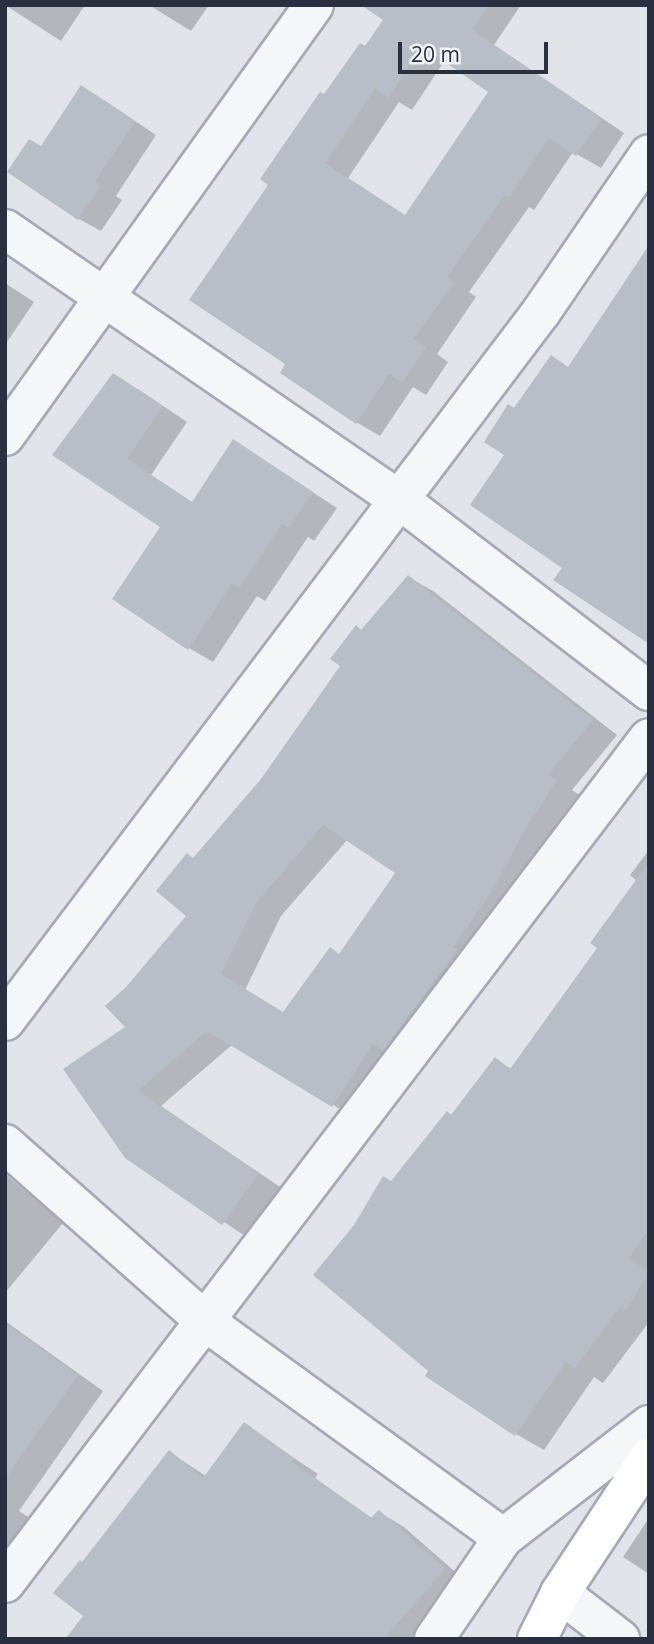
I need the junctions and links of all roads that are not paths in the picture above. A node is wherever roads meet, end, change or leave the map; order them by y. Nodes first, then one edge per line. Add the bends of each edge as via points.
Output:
1 (314, 5) edge
2 (649, 154) edge
3 (5, 229) edge
4 (103, 299) junction
5 (5, 436) edge
6 (400, 499) junction
7 (649, 691) edge
8 (649, 738) edge
9 (5, 1021) edge
10 (5, 1144) edge
11 (206, 1322) junction
12 (649, 1425) edge
13 (649, 1458) edge
14 (503, 1538) junction
15 (5, 1583) edge
16 (560, 1592) junction
17 (434, 1639) edge
18 (537, 1639) edge
19 (620, 1639) edge

1 - 4 street
2 - 6 street via 541,312
3 - 4 street
4 - 5 street
4 - 6 street
6 - 7 street
6 - 9 street
8 - 11 street
10 - 11 street
11 - 14 street
11 - 15 street
12 - 14 street
13 - 16 street
14 - 17 street
16 - 18 street
16 - 19 street

